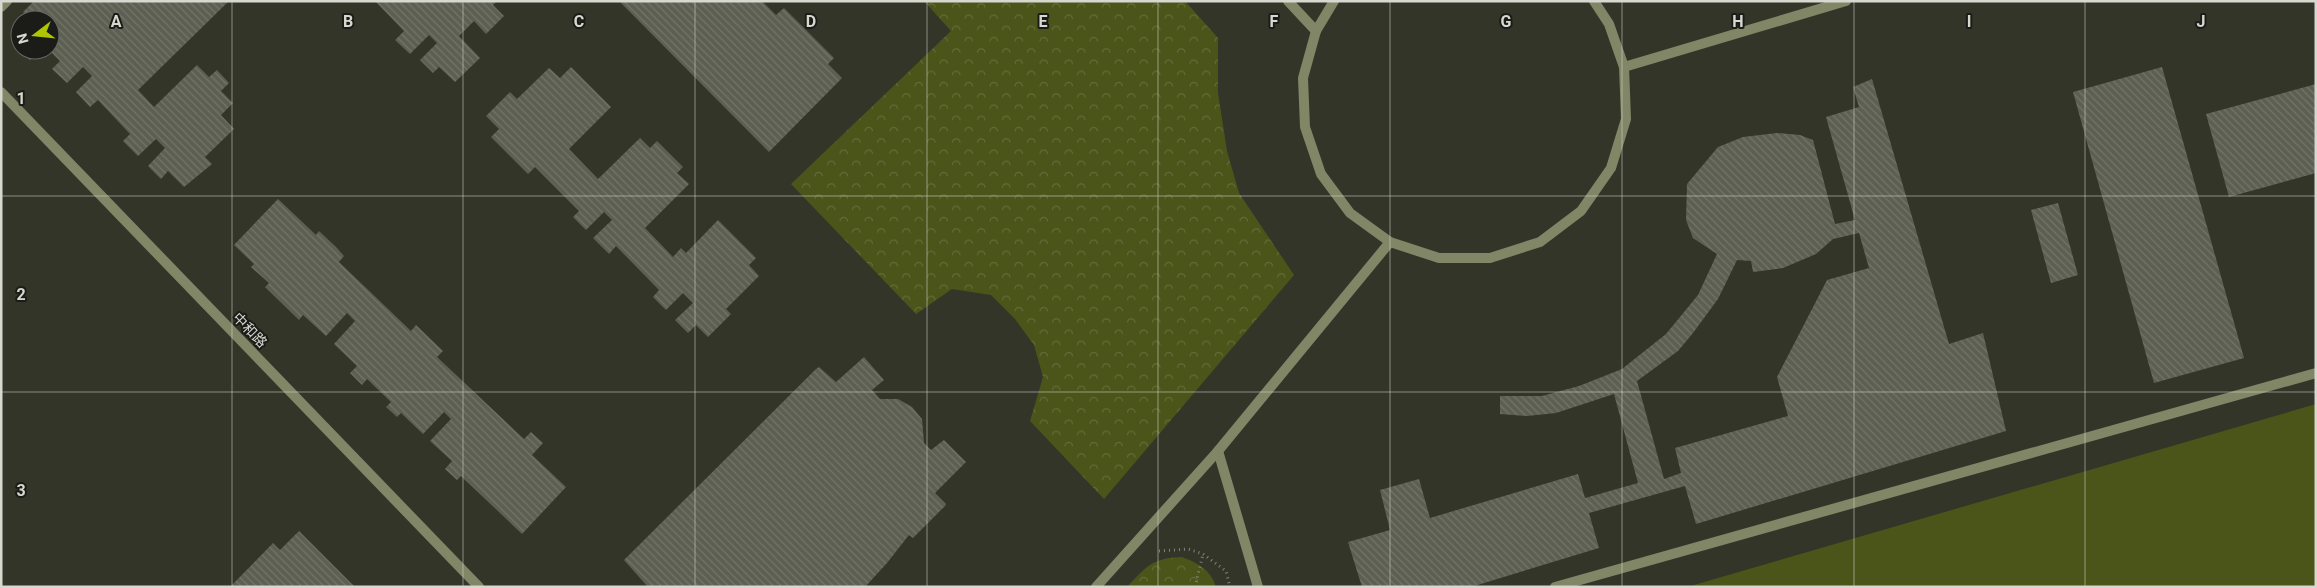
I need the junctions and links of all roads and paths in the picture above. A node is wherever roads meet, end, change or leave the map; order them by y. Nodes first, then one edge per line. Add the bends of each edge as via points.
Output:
1 (7, 1) edge
2 (1288, 1) edge
3 (1334, 1) edge
4 (1594, 1) edge
5 (1846, 1) edge
6 (1, 7) edge
7 (1316, 31) junction
8 (1624, 67) junction
9 (1, 92) edge
10 (1390, 242) junction
11 (2316, 373) edge
12 (1218, 451) junction
13 (1156, 552) dead end
14 (1203, 554) junction
15 (479, 587) edge
16 (1096, 587) edge
17 (1195, 587) edge
18 (1230, 587) edge
19 (1258, 587) edge
20 (1554, 587) edge

1 - 6 street
2 - 7 street
3 - 7 street
4 - 8 street via 1609,24
5 - 8 street
7 - 10 street via 1303,78 1305,127 1321,174 1350,213
8 - 10 street via 1626,119 1610,168 1581,211 1540,242 1490,258 1439,258
9 - 15 street, 中和路
10 - 12 street
11 - 20 street
12 - 16 street
12 - 19 street
13 - 14 path via 1188,549
14 - 17 path
14 - 18 path via 1226,571

